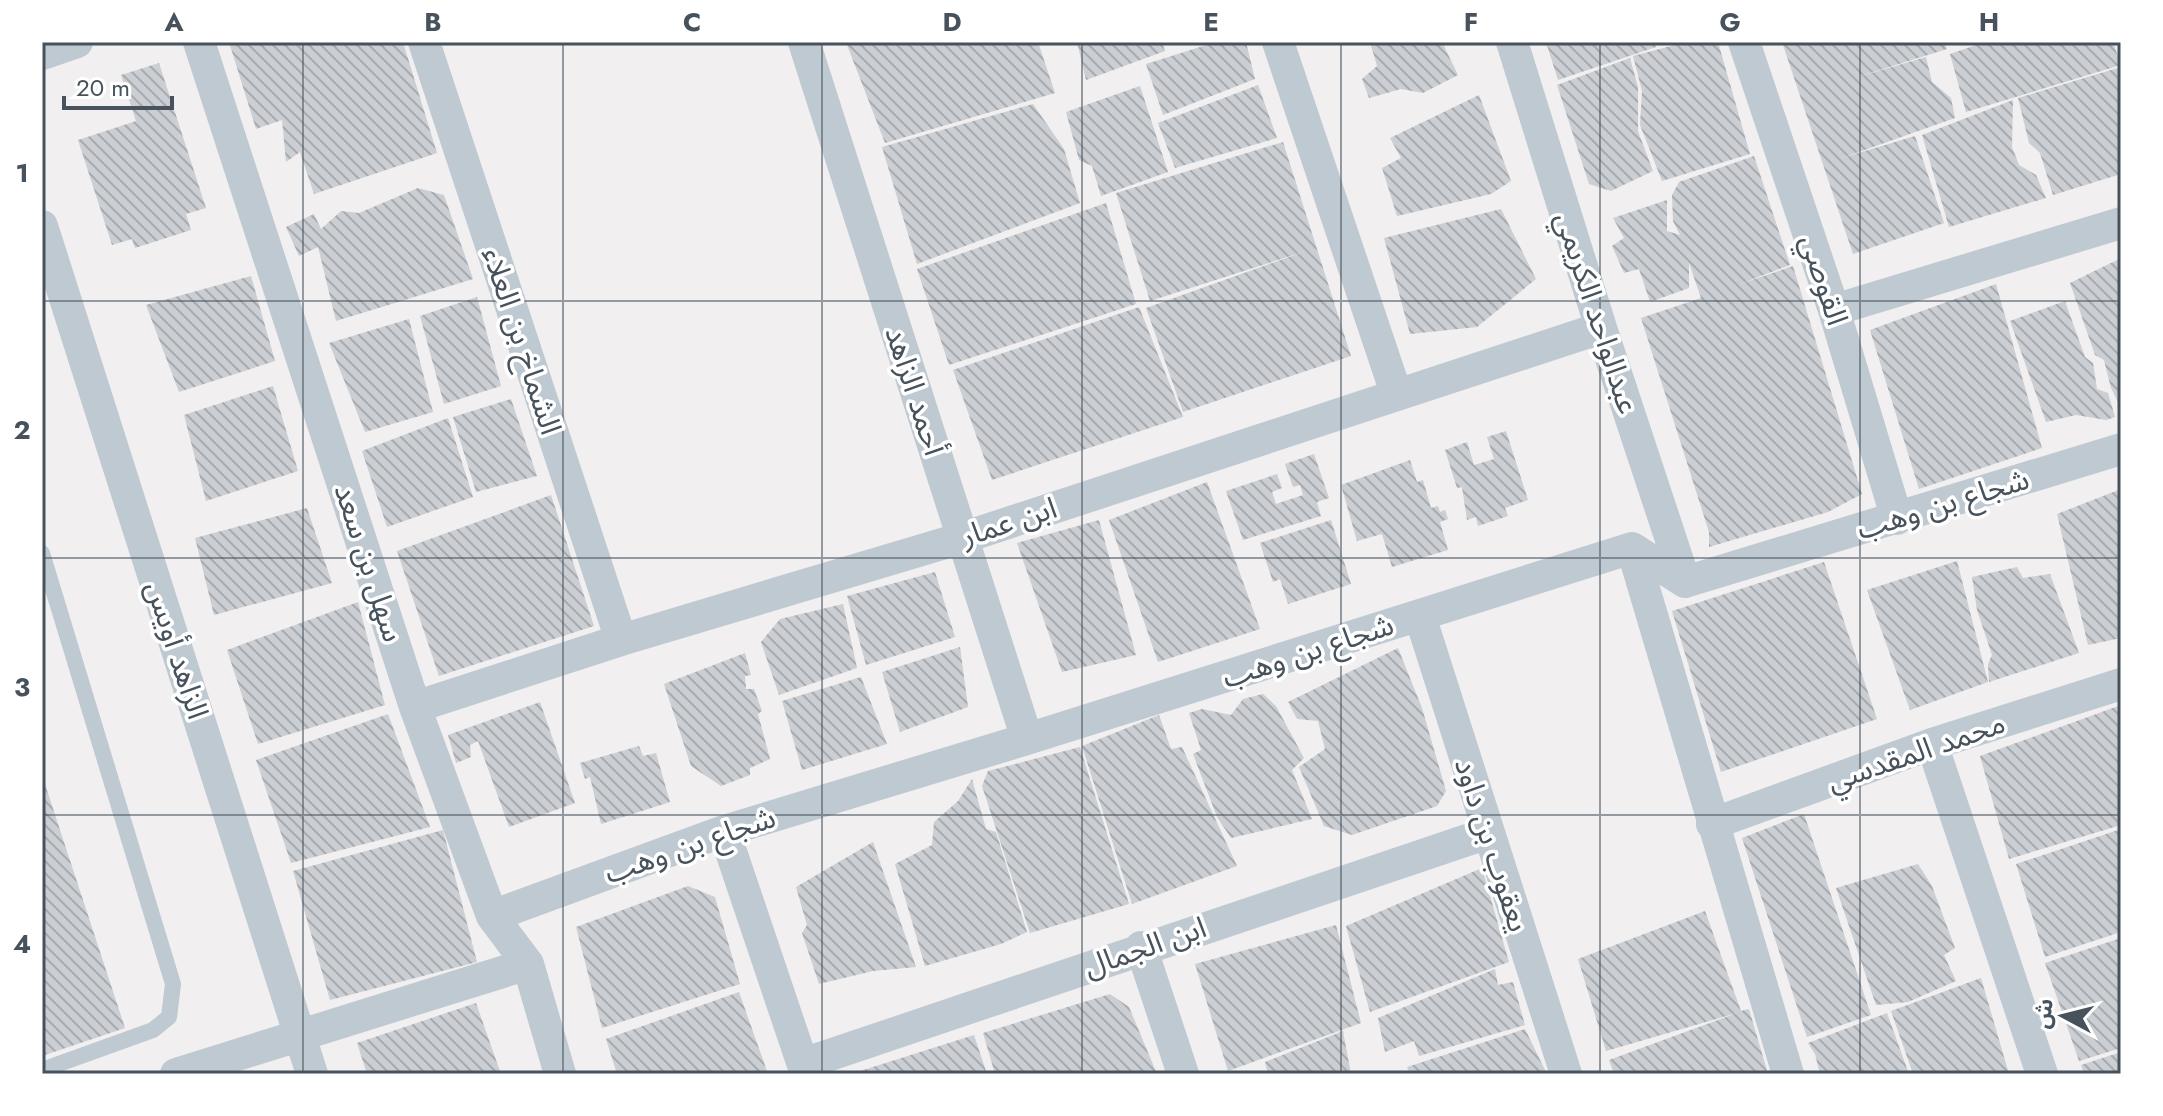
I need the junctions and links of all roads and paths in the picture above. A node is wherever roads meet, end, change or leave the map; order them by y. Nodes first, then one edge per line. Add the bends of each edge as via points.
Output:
1 (77, 42) edge
2 (199, 42) edge
3 (424, 42) edge
4 (804, 42) edge
5 (1278, 42) edge
6 (1512, 42) edge
7 (1744, 42) edge
8 (42, 54) edge
9 (2121, 223) edge
10 (42, 226) edge
11 (1834, 310) junction
12 (1601, 328) junction
13 (1396, 393) junction
14 (2121, 449) edge
15 (1897, 519) junction
16 (962, 538) junction
17 (1632, 548) junction
18 (42, 553) edge
19 (1685, 582) junction
20 (1420, 616) junction
21 (621, 640) junction
22 (2121, 684) edge
23 (415, 707) junction
24 (1027, 739) junction
25 (1932, 744) junction
26 (1712, 824) junction
27 (724, 831) junction
28 (1488, 833) junction
29 (492, 916) junction
30 (1141, 947) junction
31 (528, 964) junction
32 (299, 1033) junction
33 (804, 1069) edge
34 (42, 1070) edge
35 (176, 1074) edge
36 (312, 1074) edge
37 (560, 1074) edge
38 (1183, 1074) edge
39 (1566, 1074) edge
40 (1788, 1074) edge
41 (2042, 1074) edge

1 - 8 street
2 - 23 street, سهل بن سعد
3 - 21 street, الشماخ بن العلاء
4 - 16 street, أحمد الزاهد
5 - 13 street
6 - 12 street, عبدالواحد الكريمي
7 - 11 street, القوصي
9 - 11 street
10 - 32 street, الزاهد أويس
11 - 15 street, القوصي
12 - 13 street, ابن عمار
12 - 19 street, عبدالواحد الكريمي
13 - 16 street, ابن عمار
14 - 15 street, شجاع بن وهب
15 - 19 street, شجاع بن وهب
16 - 21 street, ابن عمار
16 - 24 street, أحمد الزاهد
17 - 19 street
17 - 20 street, شجاع بن وهب
17 - 26 street
18 - 34 lane via 173,984 169,1017 153,1030
20 - 24 street, شجاع بن وهب
20 - 28 street, يعقوب بن داود
21 - 23 street, ابن عمار
22 - 25 street, محمد المقدسي
23 - 29 street, سهل بن سعد
24 - 27 street, شجاع بن وهب
25 - 26 street, محمد المقدسي
25 - 41 street
26 - 40 street
27 - 29 street, شجاع بن وهب
27 - 33 street
28 - 30 street, ابن الجمال
28 - 39 street, يعقوب بن داود
29 - 31 street, سهل بن سعد
30 - 33 street, ابن الجمال
30 - 38 street
31 - 32 street
31 - 37 street, سهل بن سعد
32 - 35 street
32 - 36 street, الزاهد أويس

